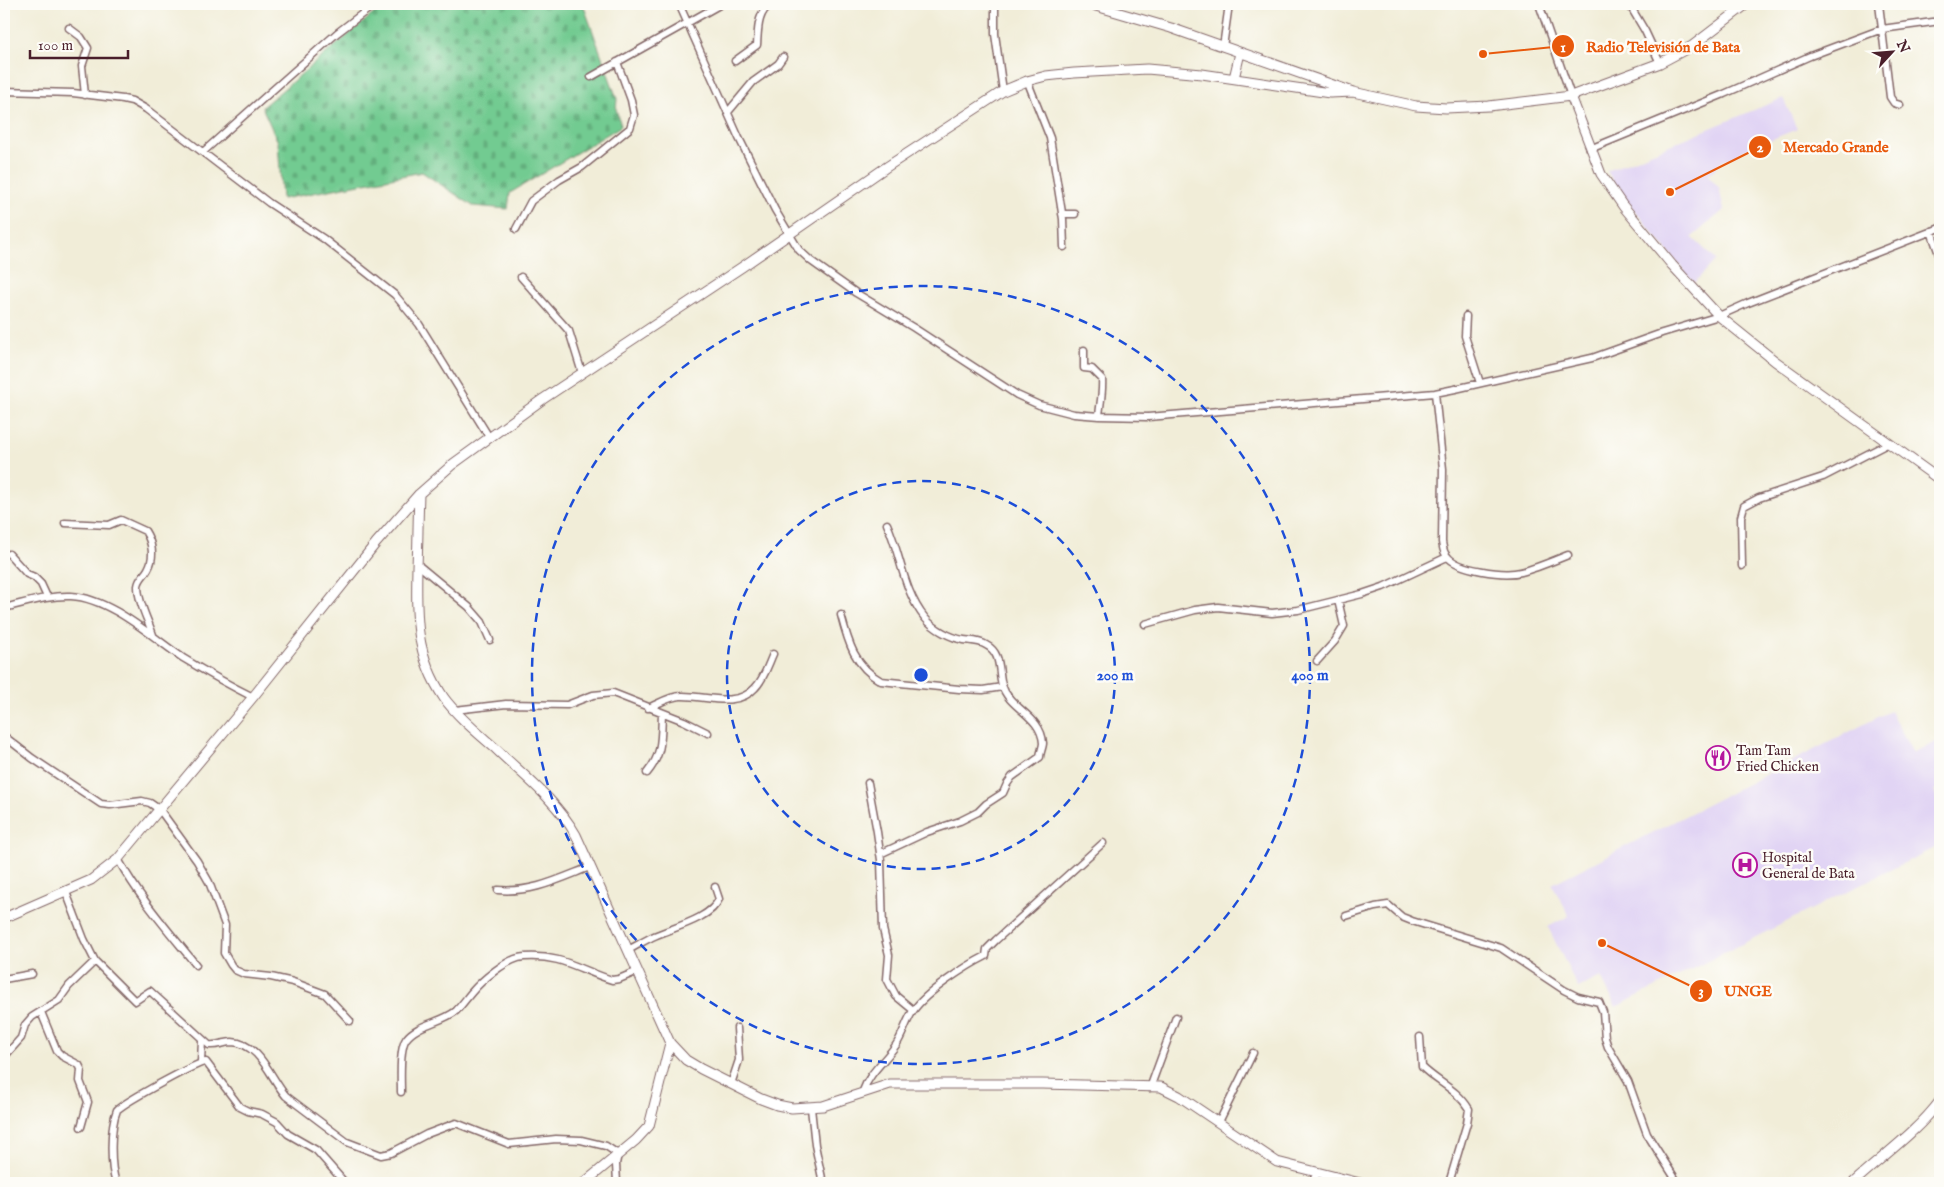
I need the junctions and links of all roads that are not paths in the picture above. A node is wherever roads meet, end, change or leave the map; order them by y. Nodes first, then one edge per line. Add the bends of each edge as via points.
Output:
1 (5, 4) edge
2 (375, 4) edge
3 (679, 4) edge
4 (721, 4) edge
5 (772, 4) edge
6 (995, 4) edge
7 (1088, 4) edge
8 (1229, 4) edge
9 (1540, 4) edge
10 (1629, 4) edge
11 (1747, 4) edge
12 (1879, 4) edge
13 (4, 18) edge
14 (1940, 21) edge
15 (687, 23) junction
16 (69, 28) dead end
17 (1882, 29) junction
18 (1223, 46) junction
19 (1240, 53) junction
20 (784, 57) dead end
21 (735, 61) dead end
22 (617, 62) junction
23 (1660, 63) junction
24 (591, 77) dead end
25 (1234, 78) junction
26 (1027, 80) junction
27 (4, 91) edge
28 (1003, 91) junction
29 (1353, 92) junction
30 (85, 94) junction
31 (1571, 96) junction
32 (1900, 105) dead end
33 (728, 112) junction
34 (1590, 149) junction
35 (203, 152) junction
36 (1062, 214) junction
37 (1075, 214) dead end
38 (1940, 228) edge
39 (516, 229) dead end
40 (1931, 231) junction
41 (789, 234) junction
42 (1064, 246) dead end
43 (1940, 256) edge
44 (521, 277) dead end
45 (1466, 316) dead end
46 (1719, 316) junction
47 (1084, 350) dead end
48 (582, 373) junction
49 (1480, 383) junction
50 (1435, 393) junction
51 (1099, 416) junction
52 (489, 437) junction
53 (1889, 443) junction
54 (1940, 480) edge
55 (419, 494) junction
56 (65, 523) dead end
57 (887, 524) dead end
58 (9, 554) dead end
59 (1568, 555) dead end
60 (1447, 557) junction
61 (418, 564) junction
62 (1742, 566) dead end
63 (47, 597) junction
64 (1338, 600) junction
65 (4, 608) edge
66 (840, 615) dead end
67 (1145, 624) dead end
68 (154, 636) junction
69 (490, 640) dead end
70 (774, 654) dead end
71 (1317, 661) dead end
72 (1002, 687) junction
73 (253, 697) junction
74 (648, 708) junction
75 (455, 710) junction
76 (662, 713) junction
77 (708, 733) dead end
78 (4, 736) edge
79 (647, 773) dead end
80 (868, 783) dead end
81 (160, 810) junction
82 (1103, 844) dead end
83 (880, 854) junction
84 (118, 858) junction
85 (590, 867) junction
86 (715, 887) dead end
87 (498, 890) dead end
88 (66, 892) junction
89 (1346, 916) dead end
90 (4, 918) edge
91 (628, 950) junction
92 (95, 961) junction
93 (196, 965) dead end
94 (638, 971) junction
95 (32, 974) dead end
96 (4, 979) edge
97 (913, 1010) junction
98 (40, 1012) junction
99 (1176, 1017) dead end
100 (350, 1021) dead end
101 (736, 1028) dead end
102 (1420, 1037) dead end
103 (202, 1040) junction
104 (670, 1044) junction
105 (1253, 1053) dead end
106 (4, 1057) edge
107 (201, 1062) junction
108 (731, 1084) junction
109 (1150, 1088) junction
110 (401, 1092) dead end
111 (863, 1092) junction
112 (1940, 1101) edge
113 (811, 1108) junction
114 (1219, 1122) junction
115 (81, 1127) dead end
116 (618, 1154) junction
117 (1317, 1174) junction
118 (116, 1183) edge
119 (345, 1183) edge
120 (584, 1183) edge
121 (617, 1183) edge
122 (823, 1183) edge
123 (1311, 1183) edge
124 (1360, 1183) edge
125 (1449, 1183) edge
126 (1678, 1183) edge
127 (1853, 1183) edge

1 - 13 street
2 - 35 street
3 - 15 street
4 - 15 street
5 - 21 street via 766,6 760,20 757,45
6 - 28 street
7 - 18 main road
8 - 18 street
9 - 31 street
10 - 23 street
11 - 23 main road via 1692,46
12 - 17 street
14 - 17 street
15 - 22 street
15 - 33 street
16 - 30 street via 81,37 88,48 82,66
17 - 32 street via 1890,97
17 - 34 street
18 - 19 main road
19 - 25 main road
19 - 29 main road
20 - 33 street via 753,82
22 - 24 street
22 - 39 street via 632,100 634,115 630,128 582,167 531,201
23 - 31 main road
25 - 26 main road via 1147,69 1074,72
25 - 29 main road via 1330,93
26 - 28 main road
26 - 36 street via 1050,138
27 - 30 street
28 - 41 main road
29 - 31 main road via 1416,106 1446,108
30 - 35 street via 132,101
31 - 34 main road
33 - 41 street
34 - 46 main road via 1601,174 1624,206
35 - 52 street via 269,203 324,239 395,295 419,324
36 - 37 street
36 - 42 street
38 - 40 street
40 - 43 street
40 - 46 street
41 - 48 main road
41 - 51 street via 799,250 834,278 1017,395 1039,405 1074,414
44 - 48 street via 569,330
45 - 49 street via 1467,348
46 - 49 street via 1592,358
46 - 53 main road via 1775,361
47 - 51 street via 1084,368 1092,369 1102,379
48 - 52 main road
49 - 50 street
50 - 51 street via 1148,417
50 - 60 street via 1443,469 1442,542
52 - 55 main road
53 - 54 main road
53 - 62 street via 1823,477 1744,506 1741,517
55 - 61 main road
55 - 73 main road
56 - 68 street via 108,525 121,520 145,531 152,547 152,560 138,587
57 - 72 street via 908,590 926,620 953,637 986,645 994,651 998,657
58 - 63 street via 41,584
59 - 60 street via 1519,572 1506,573 1475,569
60 - 64 street via 1384,587
61 - 69 street via 469,607 482,622
61 - 75 main road via 417,624 421,648 437,686
63 - 65 street
63 - 68 street via 84,598 114,610
64 - 67 street via 1272,613 1218,607
64 - 71 street via 1344,626
66 - 72 street via 849,645 870,675 882,680 959,689
68 - 73 street via 182,657
70 - 74 street via 761,680 747,694 728,700 671,697
72 - 83 street via 1011,702 1035,722 1043,743 1040,757 1012,777 1003,793 978,812
73 - 81 main road
74 - 75 street via 613,693 603,693 567,705 506,704
74 - 76 street
75 - 85 main road via 561,812 576,835
76 - 77 street
76 - 79 street via 660,749 656,763
78 - 81 street via 101,804 142,801
80 - 83 street
81 - 84 main road
81 - 100 street via 209,882 223,920 224,953 231,965 244,974 293,982 325,994
82 - 97 street via 996,940 987,949 986,956 968,965
83 - 97 street via 883,930 889,955 887,979 896,996
84 - 88 main road via 91,880
84 - 93 street via 130,881
85 - 87 street via 528,889
85 - 91 main road
86 - 91 street via 719,899 703,915
88 - 90 main road
88 - 92 street
89 - 126 street via 1388,905 1412,921 1501,948 1564,990 1599,1002 1603,1012 1604,1038 1628,1081 1647,1134
91 - 94 main road
92 - 98 street via 59,1000
92 - 103 street via 135,1001 150,991
94 - 104 main road
94 - 110 street via 612,980 563,960 522,957 512,960 472,991 456,1011 412,1033 405,1041
95 - 96 street
97 - 111 street via 897,1044 868,1078
98 - 106 street via 25,1025 21,1038
98 - 115 street via 57,1051 79,1064 80,1081 88,1102
99 - 109 street
101 - 108 street via 739,1060
102 - 125 street via 1422,1067 1444,1082 1469,1109
103 - 107 street
103 - 116 street via 210,1046 230,1042 246,1047 261,1059 286,1096 348,1142 372,1153 391,1153 456,1123 509,1144 581,1140 606,1146
104 - 108 main road via 686,1060
104 - 116 main road via 649,1126
105 - 114 street
107 - 118 street via 117,1110 112,1147
107 - 119 street via 211,1066 240,1107 277,1122 288,1134 316,1150
108 - 113 main road via 777,1105
109 - 111 main road via 919,1083 890,1084
109 - 114 main road via 1161,1087 1170,1091
111 - 113 main road
112 - 127 main road via 1894,1148
113 - 122 street
114 - 117 main road via 1277,1162
116 - 120 main road
116 - 121 street
117 - 123 street
117 - 124 main road

